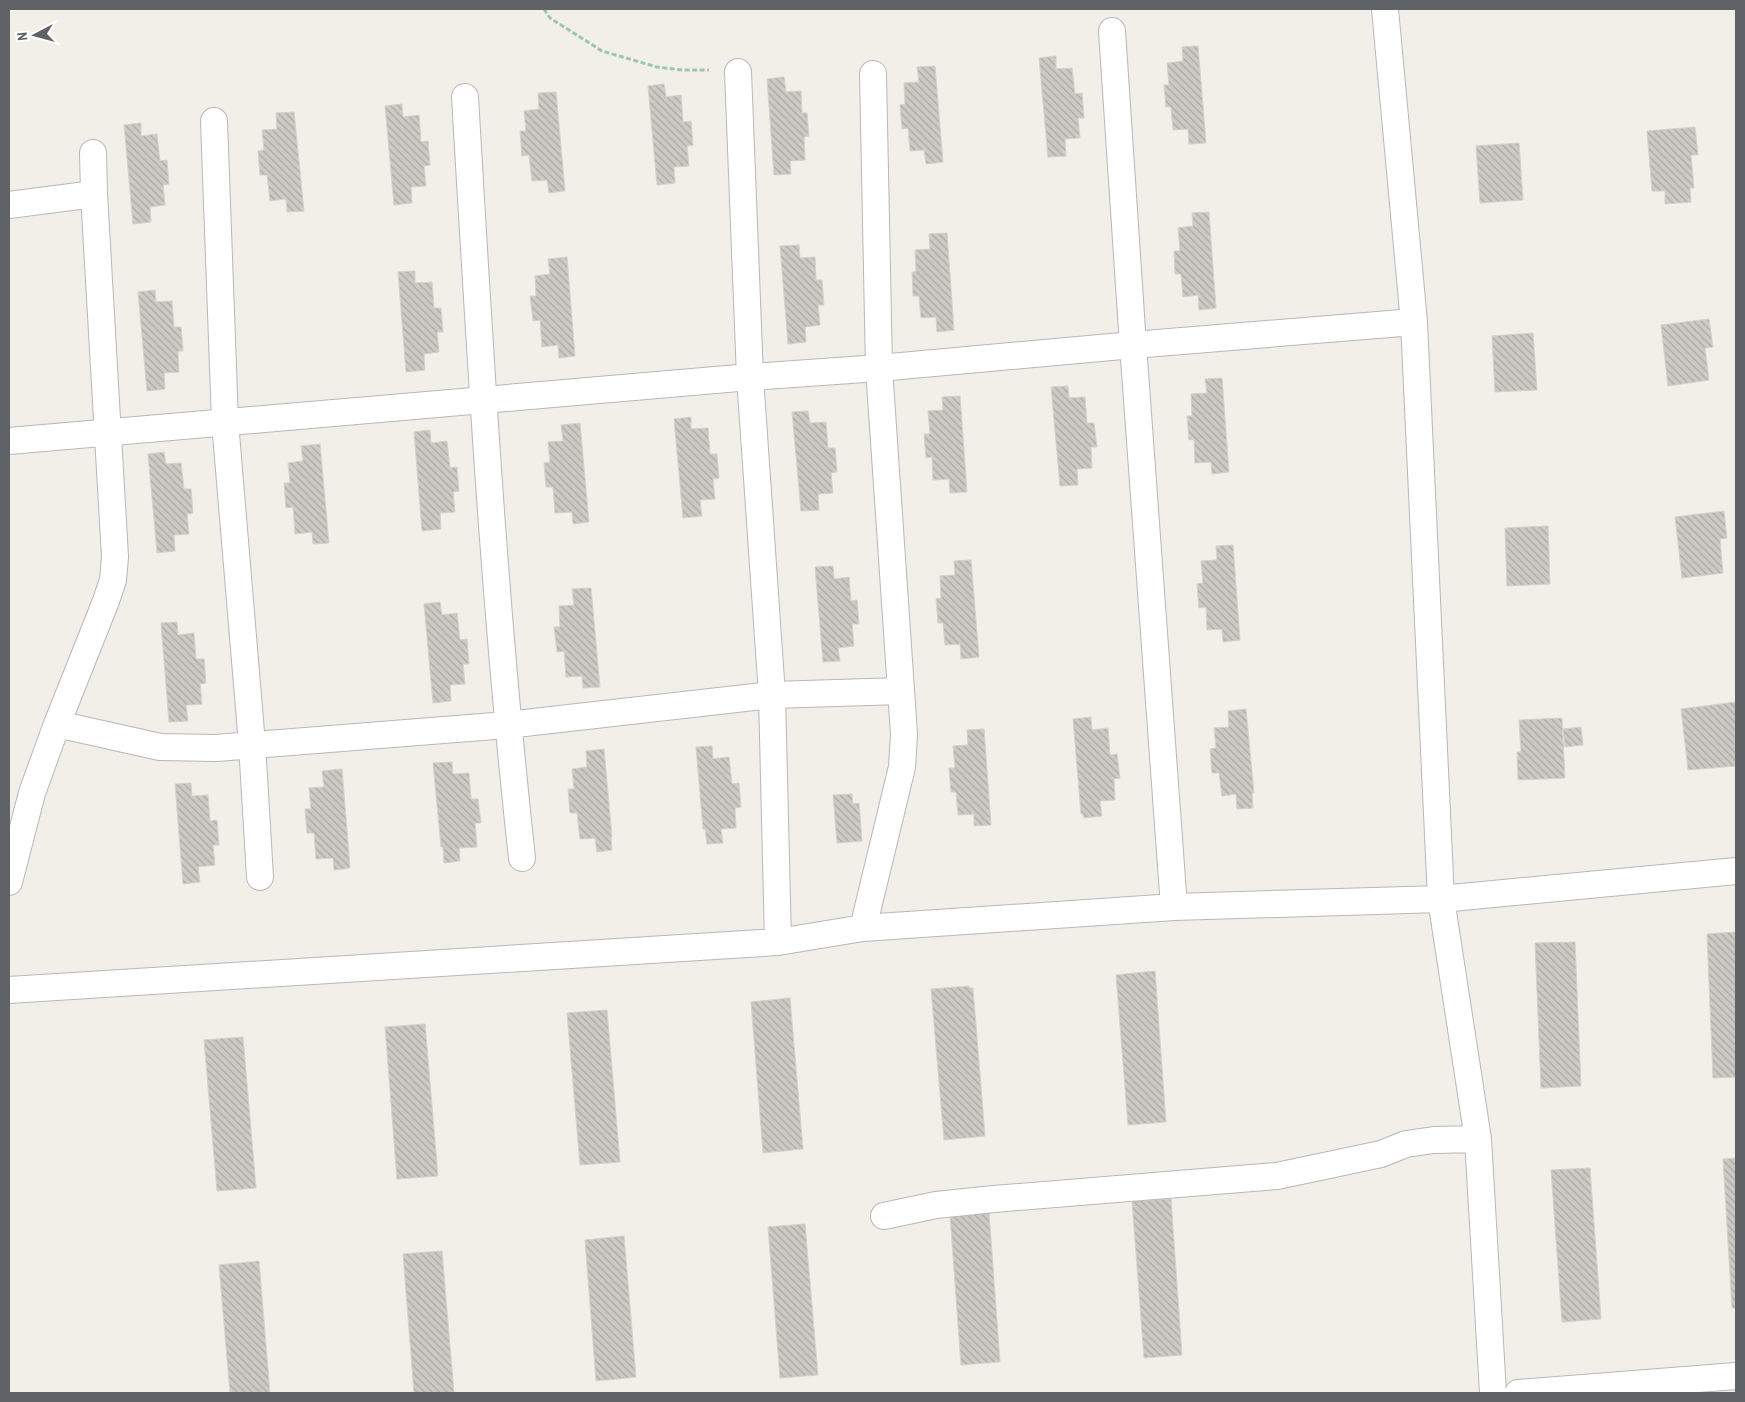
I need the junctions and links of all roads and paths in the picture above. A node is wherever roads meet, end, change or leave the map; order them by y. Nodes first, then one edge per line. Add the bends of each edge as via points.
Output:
1 (544, 9) edge
2 (1386, 9) edge
3 (1112, 31) dead end
4 (738, 72) joint
5 (872, 74) dead end
6 (466, 97) dead end
7 (214, 121) dead end
8 (94, 153) dead end
9 (94, 194) junction
10 (9, 205) edge
11 (1414, 322) junction
12 (1133, 345) junction
13 (879, 368) junction
14 (750, 376) junction
15 (483, 401) junction
16 (225, 422) junction
17 (109, 432) junction
18 (9, 442) edge
19 (901, 691) junction
20 (772, 695) junction
21 (57, 724) junction
22 (507, 725) junction
23 (252, 744) junction
24 (1736, 852) edge
25 (522, 858) dead end
26 (1728, 872) edge
27 (260, 877) dead end
28 (9, 882) edge
29 (1441, 898) junction
30 (1174, 907) junction
31 (863, 928) junction
32 (778, 942) junction
33 (9, 990) edge
34 (1478, 1139) junction
35 (884, 1216) dead end
36 (1736, 1376) edge
37 (1493, 1393) edge
38 (1518, 1393) edge

1 - 4 path via 550,18 602,51 657,67
2 - 11 street
3 - 12 street
4 - 14 street
5 - 13 street
6 - 15 street
7 - 16 street
8 - 9 street
9 - 10 street
9 - 17 street
11 - 12 street
11 - 29 street
12 - 13 street
12 - 30 street
13 - 14 street
13 - 19 street
14 - 15 street
14 - 20 street
15 - 16 street
15 - 22 street
16 - 17 street
16 - 23 street
17 - 18 street
17 - 21 street via 115,557 113,580
19 - 20 street
19 - 31 street via 902,767
20 - 22 street
20 - 32 street
21 - 23 street via 160,747 216,748
21 - 28 street via 32,793
22 - 23 street
22 - 25 street
23 - 27 street
24 - 26 street
26 - 29 street
29 - 30 street
29 - 34 street
30 - 31 street
31 - 32 street
32 - 33 street
34 - 35 street via 1406,1144 1381,1154 1277,1176 994,1199 936,1205
34 - 37 street
36 - 38 street

